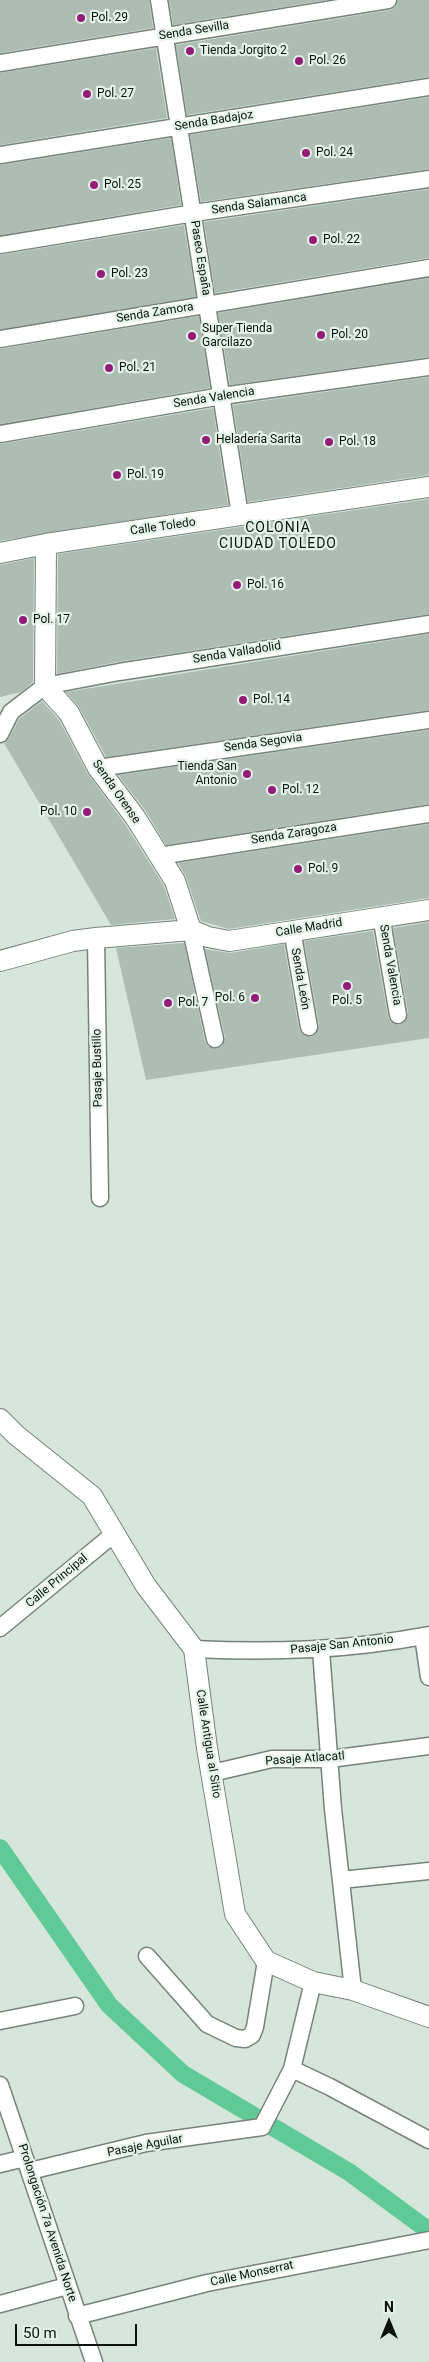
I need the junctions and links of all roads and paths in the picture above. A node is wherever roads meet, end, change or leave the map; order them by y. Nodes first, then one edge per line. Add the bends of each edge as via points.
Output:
1 (159, 0) edge
2 (388, 0) edge
3 (164, 36) junction
4 (0, 63) edge
5 (429, 87) edge
6 (179, 126) junction
7 (0, 155) edge
8 (429, 179) edge
9 (194, 213) junction
10 (0, 245) edge
11 (429, 268) edge
12 (208, 304) junction
13 (0, 339) edge
14 (429, 366) edge
15 (222, 396) junction
16 (0, 434) edge
17 (429, 487) edge
18 (240, 516) junction
19 (46, 544) junction
20 (0, 553) edge
21 (429, 624) edge
22 (45, 686) junction
23 (429, 720) edge
24 (0, 734) edge
25 (98, 768) junction
26 (429, 814) edge
27 (159, 856) junction
28 (429, 910) edge
29 (381, 916) junction
30 (191, 930) junction
31 (292, 930) junction
32 (96, 938) junction
33 (0, 961) edge
34 (398, 1015) dead end
35 (309, 1027) dead end
36 (214, 1039) dead end
37 (100, 1198) dead end
38 (0, 1419) edge
39 (114, 1533) junction
40 (0, 1628) edge
41 (426, 1635) edge
42 (194, 1649) junction
43 (321, 1650) junction
44 (429, 1678) edge
45 (429, 1746) edge
46 (330, 1759) junction
47 (212, 1773) junction
48 (429, 1871) edge
49 (341, 1880) junction
50 (147, 1956) dead end
51 (266, 1961) junction
52 (313, 1982) junction
53 (353, 1990) junction
54 (75, 2006) dead end
55 (429, 2017) edge
56 (0, 2022) edge
57 (292, 2070) junction
58 (0, 2085) edge
59 (429, 2140) edge
60 (0, 2164) edge
61 (27, 2164) junction
62 (429, 2240) edge
63 (67, 2286) junction
64 (0, 2304) edge
65 (77, 2316) junction
66 (94, 2362) edge

1 - 3 street, Paseo España
2 - 3 street, Senda Sevilla
3 - 4 street, Senda Sevilla
3 - 6 street, Paseo España
5 - 6 street, Senda Badajoz
6 - 7 street, Senda Badajoz
6 - 9 street, Paseo España
8 - 9 street, Senda Salamanca
9 - 10 street, Senda Salamanca
9 - 12 street, Paseo España
11 - 12 street, Senda Zamora
12 - 13 street, Senda Zamora
12 - 15 street, Paseo España
14 - 15 street, Senda Valencia
15 - 16 street, Senda Valencia
15 - 18 street, Paseo España
17 - 18 street, Calle Toledo
18 - 19 street, Calle Toledo
19 - 20 street, Calle Toledo
19 - 22 street
21 - 22 street, Senda Valladolid
22 - 24 street via 11,712
22 - 25 street, Senda Orense via 69,713
23 - 25 street, Senda Segovia
25 - 27 street, Senda Orense
26 - 27 street, Senda Zaragoza
27 - 30 street, Senda Orense via 175,881
28 - 29 street, Calle Madrid
29 - 31 street, Calle Madrid
29 - 34 street, Senda Valencia
30 - 31 street, Calle Madrid via 208,938 229,941
30 - 32 street
30 - 36 street, Senda Orense
31 - 35 street, Senda León
32 - 33 street
32 - 37 street, Pasaje Bustillo
38 - 39 street, Calle Antigua al Sitio via 92,1496
39 - 40 street, Calle Principal
39 - 42 street, Calle Antigua al Sitio via 146,1586
41 - 43 street, Pasaje San Antonio
41 - 44 street
42 - 43 street, Pasaje San Antonio
42 - 47 street, Calle Antigua al Sitio
43 - 46 street
45 - 46 street, Pasaje Atlacatl
46 - 47 street, Pasaje Atlacatl via 272,1760
46 - 49 street
47 - 51 street, Calle Antigua al Sitio via 236,1914
48 - 49 street
49 - 53 street
50 - 51 street via 206,2024 245,2039 252,2035 255,2027
51 - 52 street
52 - 53 street
52 - 57 street
53 - 55 street
54 - 56 street
57 - 59 street
57 - 61 street, Pasaje Aguilar via 262,2127
58 - 61 street, Prolongación 7a Avenida Norte
60 - 61 street, Pasaje Aguilar
61 - 63 street, Prolongación 7a Avenida Norte
62 - 65 street, Calle Monserrat via 207,2283
63 - 64 street
63 - 65 street, Prolongación 7a Avenida Norte
65 - 66 street, Prolongación 7a Avenida Norte

